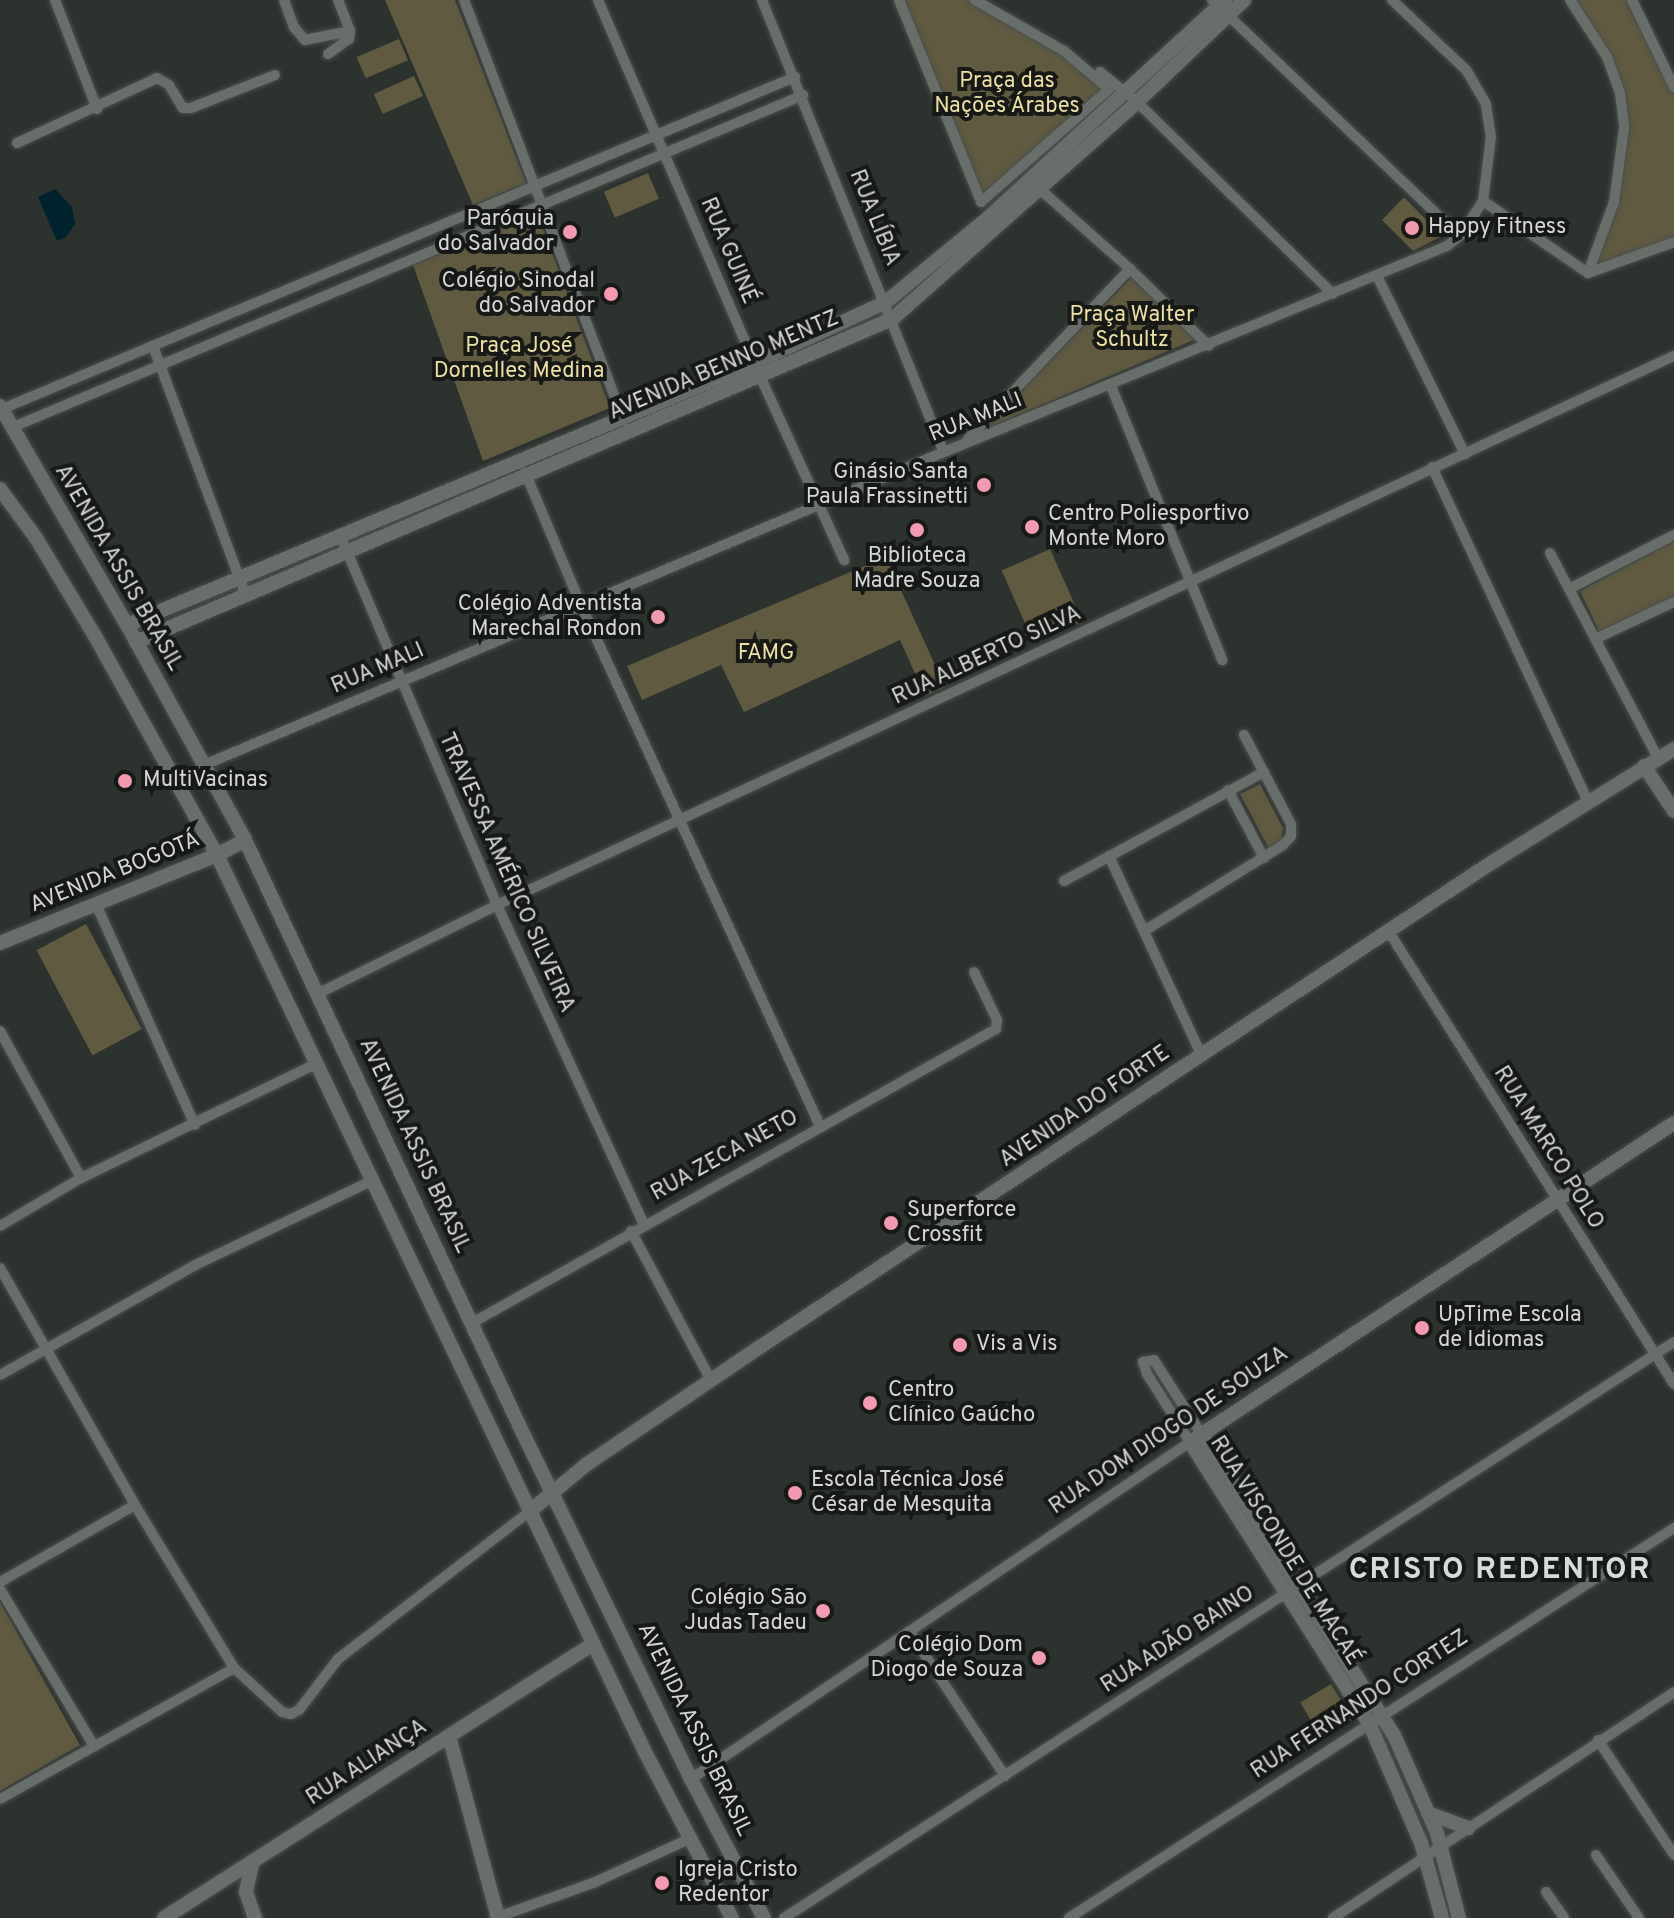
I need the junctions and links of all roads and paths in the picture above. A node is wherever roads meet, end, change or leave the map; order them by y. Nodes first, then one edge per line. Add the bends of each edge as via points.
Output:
1 (55, 0) edge
2 (284, 0) edge
3 (338, 0) edge
4 (464, 0) edge
5 (598, 0) edge
6 (762, 0) edge
7 (893, 0) edge
8 (899, 0) edge
9 (975, 0) edge
10 (987, 0) edge
11 (1244, 0) edge
12 (1392, 0) edge
13 (1570, 0) edge
14 (1632, 0) edge
15 (1222, 5) edge
16 (350, 31) junction
17 (328, 54) dead end
18 (275, 75) dead end
19 (795, 77) junction
20 (1674, 87) edge
21 (1125, 92) junction
22 (803, 95) junction
23 (1137, 102) junction
24 (97, 109) junction
25 (657, 137) junction
26 (17, 143) dead end
27 (665, 155) junction
28 (1034, 184) junction
29 (537, 187) junction
30 (1483, 201) junction
31 (544, 205) junction
32 (992, 223) junction
33 (1460, 236) junction
34 (1674, 242) edge
35 (344, 267) junction
36 (1130, 269) junction
37 (1588, 273) junction
38 (1377, 276) junction
39 (350, 285) junction
40 (1333, 294) junction
41 (886, 302) junction
42 (892, 319) junction
43 (153, 346) junction
44 (1209, 346) junction
45 (1674, 356) edge
46 (160, 364) junction
47 (757, 369) junction
48 (77, 378) junction
49 (1111, 386) junction
50 (85, 396) junction
51 (1, 408) edge
52 (625, 424) junction
53 (13, 427) junction
54 (964, 444) junction
55 (944, 452) junction
56 (1465, 454) junction
57 (523, 467) junction
58 (1432, 467) junction
59 (0, 489) edge
60 (459, 493) junction
61 (819, 505) junction
62 (340, 535) junction
63 (1674, 535) edge
64 (346, 550) junction
65 (1550, 553) dead end
66 (844, 560) dead end
67 (239, 576) junction
68 (1190, 584) junction
69 (1569, 589) junction
70 (245, 594) junction
71 (1674, 602) edge
72 (581, 605) junction
73 (127, 625) junction
74 (1595, 639) junction
75 (136, 642) junction
76 (1222, 660) dead end
77 (399, 682) junction
78 (1244, 735) dead end
79 (1674, 749) edge
80 (1658, 758) junction
81 (204, 765) junction
82 (1644, 766) junction
83 (1264, 772) junction
84 (1228, 790) junction
85 (1587, 800) junction
86 (1674, 811) edge
87 (680, 822) junction
88 (245, 840) junction
89 (217, 855) junction
90 (1109, 856) junction
91 (1264, 858) junction
92 (1064, 881) dead end
93 (96, 904) junction
94 (497, 905) junction
95 (1144, 931) junction
96 (1389, 932) junction
97 (0, 943) edge
98 (974, 972) dead end
99 (317, 994) junction
100 (0, 1031) edge
101 (1202, 1056) junction
102 (316, 1064) junction
103 (1674, 1123) edge
104 (195, 1125) junction
105 (820, 1126) junction
106 (81, 1178) junction
107 (371, 1181) junction
108 (1558, 1201) junction
109 (644, 1225) junction
110 (0, 1226) edge
111 (631, 1231) junction
112 (0, 1268) edge
113 (472, 1323) junction
114 (1674, 1342) edge
115 (46, 1349) junction
116 (1656, 1354) junction
117 (0, 1375) edge
118 (711, 1380) junction
119 (1674, 1384) edge
120 (1196, 1438) junction
121 (552, 1490) junction
122 (135, 1505) junction
123 (529, 1512) junction
124 (1674, 1528) edge
125 (0, 1582) edge
126 (0, 1589) edge
127 (1292, 1590) junction
128 (909, 1631) junction
129 (593, 1644) junction
130 (234, 1668) junction
131 (1674, 1692) edge
132 (1382, 1714) junction
133 (1369, 1723) junction
134 (449, 1736) junction
135 (1598, 1740) junction
136 (94, 1746) junction
137 (1005, 1776) junction
138 (691, 1779) junction
139 (0, 1799) edge
140 (1428, 1813) junction
141 (1468, 1828) junction
142 (689, 1839) junction
143 (1440, 1846) junction
144 (1596, 1855) dead end
145 (1674, 1855) edge
146 (1425, 1856) junction
147 (253, 1861) junction
148 (225, 1879) junction
149 (246, 1892) junction
150 (1546, 1892) dead end
151 (256, 1916) edge
152 (164, 1918) edge
153 (497, 1918) edge
154 (732, 1918) edge
155 (764, 1918) edge
156 (784, 1918) edge
157 (1069, 1918) edge
158 (1333, 1918) edge
159 (1442, 1918) edge
160 (1459, 1918) edge
161 (1564, 1918) edge
162 (1639, 1918) edge

1 - 24 street
2 - 16 street via 305,40
3 - 16 street
4 - 29 street
5 - 25 street, RUA GUINÉ
6 - 19 street, RUA LÍBIA
7 - 32 street
8 - 9 street via 981,202 1109,89 1064,51
10 - 21 street via 1067,46
11 - 15 main road, AVENIDA BENNO MENTZ
12 - 30 street, RUA MALI via 1466,70 1486,104 1491,137
13 - 37 street via 1607,57 1620,93 1624,128 1614,202
14 - 20 street
15 - 21 main road, AVENIDA BENNO MENTZ
15 - 23 main road, AVENIDA BENNO MENTZ
15 - 33 street
16 - 17 street via 345,44
18 - 24 street via 191,108 183,108 169,85 157,78
19 - 22 street, RUA LÍBIA
19 - 25 street
21 - 23 street
21 - 28 main road, AVENIDA BENNO MENTZ
22 - 27 street
22 - 41 street, RUA LÍBIA
23 - 28 main road, AVENIDA BENNO MENTZ
23 - 40 street
24 - 26 street
25 - 27 street, RUA GUINÉ
25 - 29 street
27 - 31 street
27 - 47 street, RUA GUINÉ
28 - 32 main road, AVENIDA BENNO MENTZ
28 - 36 street
29 - 31 street
29 - 35 street
30 - 33 street, RUA MALI
30 - 37 street
31 - 39 street
31 - 52 street
32 - 41 main road, AVENIDA BENNO MENTZ
32 - 42 main road, AVENIDA BENNO MENTZ
33 - 38 street, RUA MALI
34 - 37 street
35 - 39 street
35 - 43 street
36 - 44 street
36 - 54 street
38 - 40 street, RUA MALI
38 - 56 street
39 - 46 street
40 - 44 street, RUA MALI
41 - 42 street, RUA LÍBIA
41 - 47 main road, AVENIDA BENNO MENTZ
42 - 47 main road, AVENIDA BENNO MENTZ
42 - 55 street, RUA LÍBIA
43 - 46 street
43 - 48 street
44 - 49 street, RUA MALI
45 - 56 street, RUA ALBERTO SILVA
46 - 50 street
46 - 67 street
47 - 52 main road, AVENIDA BENNO MENTZ
47 - 61 street, RUA GUINÉ
48 - 50 street
48 - 51 street
49 - 54 street, RUA MALI
49 - 68 street
50 - 53 street
51 - 53 main road, AVENIDA ASSIS BRASIL
52 - 57 main road, AVENIDA BENNO MENTZ
53 - 73 main road, AVENIDA ASSIS BRASIL
54 - 55 street, RUA MALI
55 - 61 street, RUA MALI
56 - 58 street, RUA ALBERTO SILVA
57 - 60 main road, AVENIDA BENNO MENTZ
57 - 72 street
58 - 68 street, RUA ALBERTO SILVA
58 - 85 street
59 - 89 main road via 95,636
60 - 62 main road, AVENIDA BENNO MENTZ
60 - 64 main road, AVENIDA BENNO MENTZ
61 - 66 street, RUA GUINÉ
61 - 72 street, RUA MALI
62 - 64 street, TRAVESSA AMÉRICO SILVEIRA
62 - 67 main road, AVENIDA BENNO MENTZ
63 - 69 street
64 - 70 main road, AVENIDA BENNO MENTZ
64 - 77 street, TRAVESSA AMÉRICO SILVEIRA
65 - 69 street
67 - 70 street
67 - 73 main road, AVENIDA BENNO MENTZ
68 - 76 street
68 - 87 street, RUA ALBERTO SILVA
69 - 74 street
70 - 75 main road, AVENIDA BENNO MENTZ
71 - 74 street
72 - 77 street, RUA MALI
72 - 87 street
73 - 75 main road, AVENIDA ASSIS BRASIL
74 - 80 street
75 - 81 main road, AVENIDA ASSIS BRASIL
77 - 81 street, RUA MALI
77 - 94 street, TRAVESSA AMÉRICO SILVEIRA
78 - 83 street
79 - 80 main road, AVENIDA DO FORTE
80 - 82 main road, AVENIDA DO FORTE
81 - 88 main road, AVENIDA ASSIS BRASIL
82 - 85 main road, AVENIDA DO FORTE
82 - 86 main road
83 - 84 street
83 - 91 street via 1291,824 1291,836
84 - 90 street
84 - 91 street
85 - 96 main road, AVENIDA DO FORTE
87 - 94 street, RUA ALBERTO SILVA
87 - 105 street
88 - 89 main road, AVENIDA BOGOTÁ
88 - 99 main road, AVENIDA ASSIS BRASIL
89 - 93 main road, AVENIDA BOGOTÁ
89 - 102 main road
90 - 92 street
90 - 95 street
91 - 95 street
93 - 97 main road, AVENIDA BOGOTÁ
93 - 104 street
94 - 99 street, RUA ALBERTO SILVA
94 - 109 street, TRAVESSA AMÉRICO SILVEIRA
95 - 101 street
96 - 101 main road, AVENIDA DO FORTE
96 - 108 street, RUA MARCO POLO
98 - 105 street, RUA ZECA NETO via 998,1026
99 - 113 main road, AVENIDA ASSIS BRASIL
100 - 106 street
101 - 118 main road, AVENIDA DO FORTE
102 - 104 street
102 - 107 main road
103 - 108 main road, RUA DOM DIOGO DE SOUZA
104 - 106 street
105 - 109 street, RUA ZECA NETO
106 - 110 street
107 - 115 street via 195,1265
107 - 123 main road
108 - 116 street, RUA MARCO POLO
108 - 120 main road, RUA DOM DIOGO DE SOUZA
109 - 111 street, RUA ZECA NETO
111 - 113 street, RUA ZECA NETO
111 - 118 street
112 - 115 street
113 - 121 main road, AVENIDA ASSIS BRASIL
114 - 116 street, RUA ADÃO BAINO
115 - 117 street
115 - 122 street
116 - 119 street, RUA MARCO POLO
116 - 127 street, RUA ADÃO BAINO
118 - 121 main road, AVENIDA DO FORTE
120 - 120 street, RUA VISCONDE DE MACAÉ via 1154,1360 1143,1362 1147,1374
120 - 127 main road, RUA VISCONDE DE MACAÉ
120 - 128 street, RUA DOM DIOGO DE SOUZA
121 - 123 main road, AVENIDA DO FORTE
121 - 138 main road, AVENIDA ASSIS BRASIL
122 - 125 street
122 - 130 street
123 - 129 main road
123 - 130 street via 338,1659 299,1710 282,1712
124 - 132 street, RUA FERNANDO CORTEZ
126 - 136 street
127 - 132 main road, RUA VISCONDE DE MACAÉ
127 - 133 main road, RUA VISCONDE DE MACAÉ
127 - 137 street, RUA ADÃO BAINO
128 - 137 street
128 - 138 street, RUA DOM DIOGO DE SOUZA
129 - 134 main road, RUA ALIANÇA
129 - 142 main road
130 - 136 street
131 - 135 street
132 - 133 street, RUA FERNANDO CORTEZ
132 - 140 main road, RUA VISCONDE DE MACAÉ
133 - 146 main road, RUA VISCONDE DE MACAÉ
133 - 157 street, RUA FERNANDO CORTEZ
134 - 147 main road, RUA ALIANÇA
134 - 153 main road
135 - 141 street
135 - 145 street
136 - 139 street
137 - 156 street, RUA ADÃO BAINO
138 - 155 main road, AVENIDA ASSIS BRASIL
140 - 141 main road
140 - 143 main road, RUA VISCONDE DE MACAÉ
141 - 143 street
142 - 153 street via 593,1883
142 - 154 main road
143 - 146 street
143 - 160 main road, RUA VISCONDE DE MACAÉ
144 - 162 street
146 - 158 street
146 - 159 main road, RUA VISCONDE DE MACAÉ
147 - 148 main road, RUA ALIANÇA
147 - 149 main road
148 - 149 main road
148 - 152 main road, RUA ALIANÇA
149 - 151 main road
150 - 161 street

